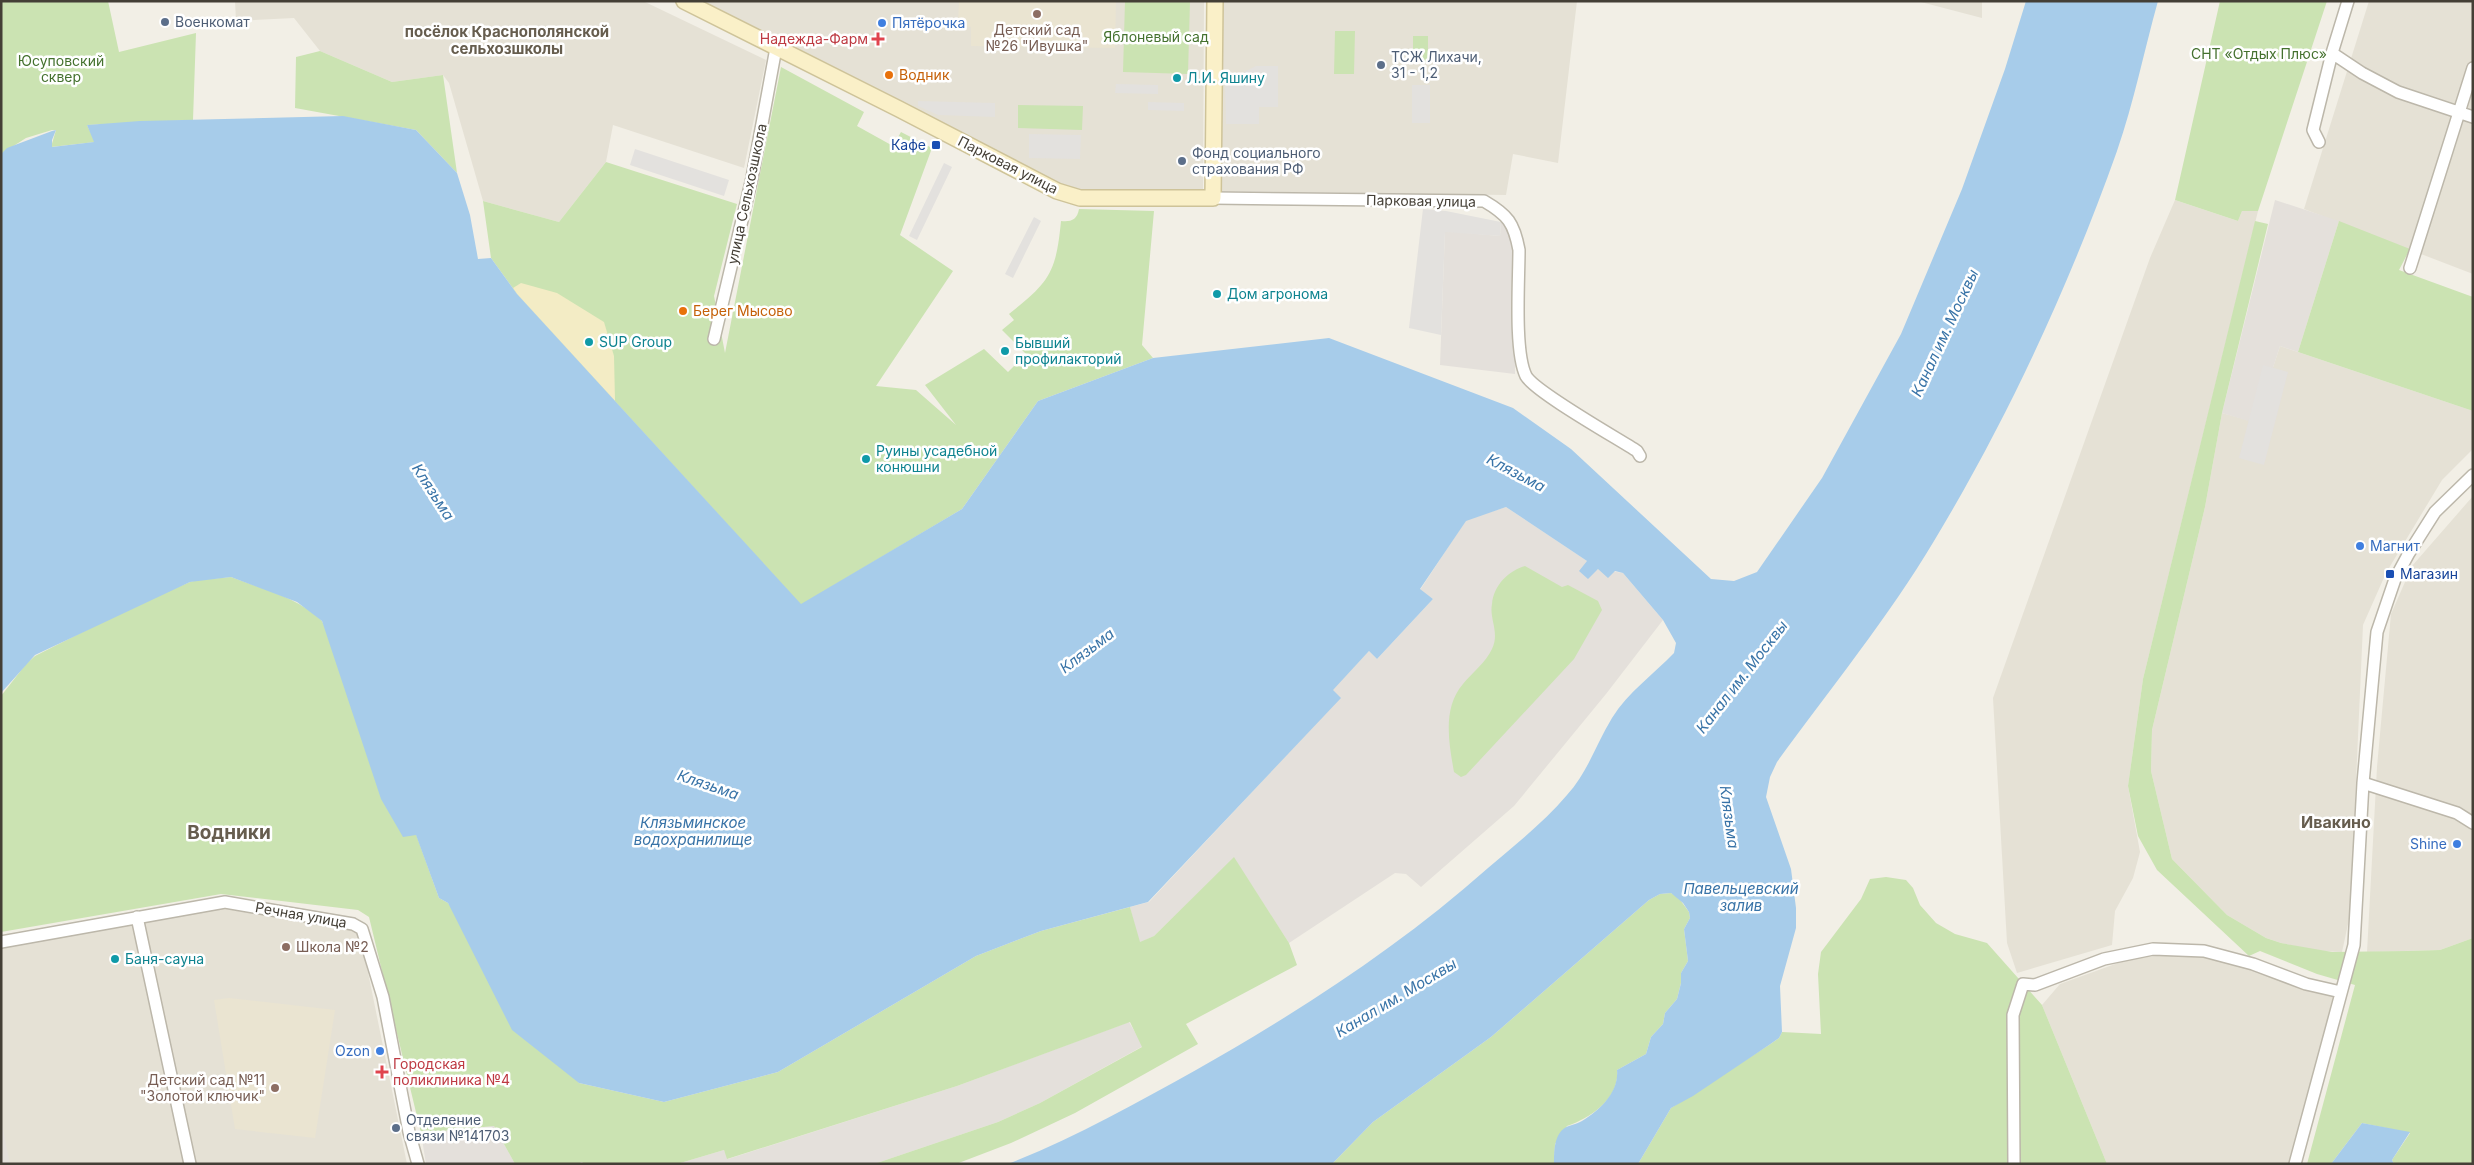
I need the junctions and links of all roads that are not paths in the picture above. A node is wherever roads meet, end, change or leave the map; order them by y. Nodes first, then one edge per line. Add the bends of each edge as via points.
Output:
1 (684, 1) edge
2 (1215, 1) edge
3 (2348, 1) edge
4 (776, 48) junction
5 (2332, 53) junction
6 (2473, 68) edge
7 (2459, 112) junction
8 (2473, 117) edge
9 (2319, 142) dead end
10 (1213, 198) junction
11 (2410, 268) dead end
12 (714, 339) dead end
13 (1640, 456) dead end
14 (2473, 475) edge
15 (2363, 782) junction
16 (2473, 823) edge
17 (137, 917) junction
18 (1, 942) edge
19 (2341, 992) junction
20 (190, 1164) edge
21 (418, 1164) edge
22 (2014, 1164) edge
23 (2295, 1164) edge

1 - 4 street, Парковая улица
2 - 10 street
3 - 5 street
4 - 10 street, Парковая улица via 1068,196
4 - 12 street, улица Сельхозшкола via 752,178
5 - 7 street via 2398,92
5 - 9 street via 2313,130
6 - 7 street
7 - 8 street
7 - 11 street
10 - 13 street, Парковая улица via 1484,202 1509,218 1516,233 1520,360 1527,378
14 - 15 street via 2435,512 2392,586 2376,632
15 - 16 street via 2457,813
15 - 19 street via 2354,945
17 - 18 street, Речная улица
17 - 20 street
17 - 21 street, Речная улица via 234,902 353,924 362,929 382,996
19 - 22 street via 2204,951 2153,949 2104,959 2035,984 2023,984 2013,1015
19 - 23 street

